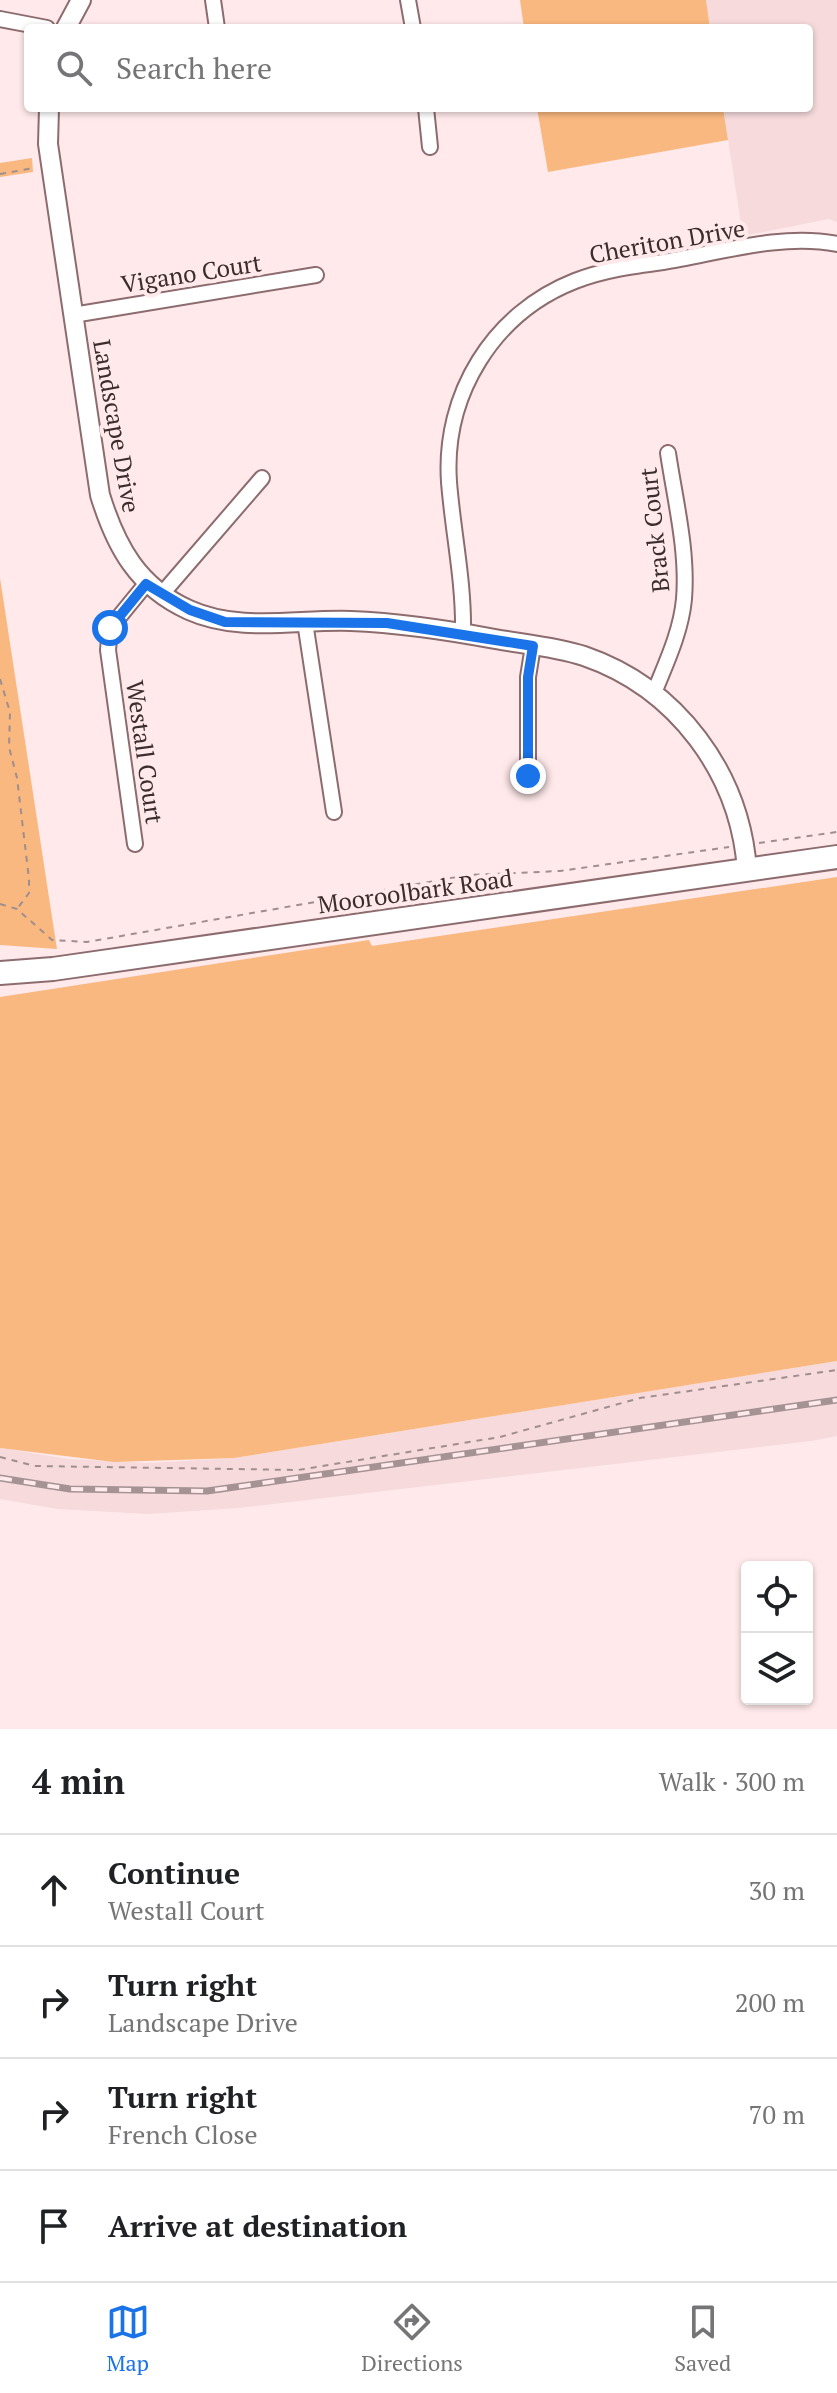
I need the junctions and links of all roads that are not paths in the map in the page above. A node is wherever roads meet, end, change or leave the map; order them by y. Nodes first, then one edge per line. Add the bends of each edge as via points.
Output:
1 (81, 0) edge
2 (213, 0) edge
3 (408, 0) edge
4 (0, 19) edge
5 (26, 24) edge
6 (68, 24) edge
7 (216, 24) edge
8 (412, 24) edge
9 (49, 112) edge
10 (426, 112) edge
11 (430, 147) dead end
12 (837, 244) edge
13 (316, 275) dead end
14 (73, 315) junction
15 (668, 453) dead end
16 (262, 478) dead end
17 (154, 589) junction
18 (305, 622) junction
19 (463, 633) junction
20 (533, 646) junction
21 (654, 693) junction
22 (528, 776) dead end
23 (334, 812) dead end
24 (135, 844) dead end
25 (837, 857) edge
26 (747, 870) junction
27 (0, 973) edge

1 - 6 street
2 - 7 street
3 - 8 street
4 - 5 street
9 - 14 street, Landscape Drive via 51,166
10 - 11 street
12 - 19 street, Cheriton Drive via 786,241 611,269 536,300 502,329 474,366 456,406 450,446
13 - 14 street, Vigano Court
14 - 17 street, Landscape Drive via 100,495 111,531
15 - 21 street, Brack Court via 684,599 674,644
16 - 17 street, Westall Court
17 - 18 street via 225,622
17 - 24 street, Westall Court via 110,628 108,650
18 - 19 street via 387,623
18 - 23 street
19 - 20 street
20 - 21 street via 583,655
20 - 22 street
21 - 26 street via 683,719 710,755 730,795
25 - 26 main road, Mooroolbark Road
26 - 27 main road, Mooroolbark Road

